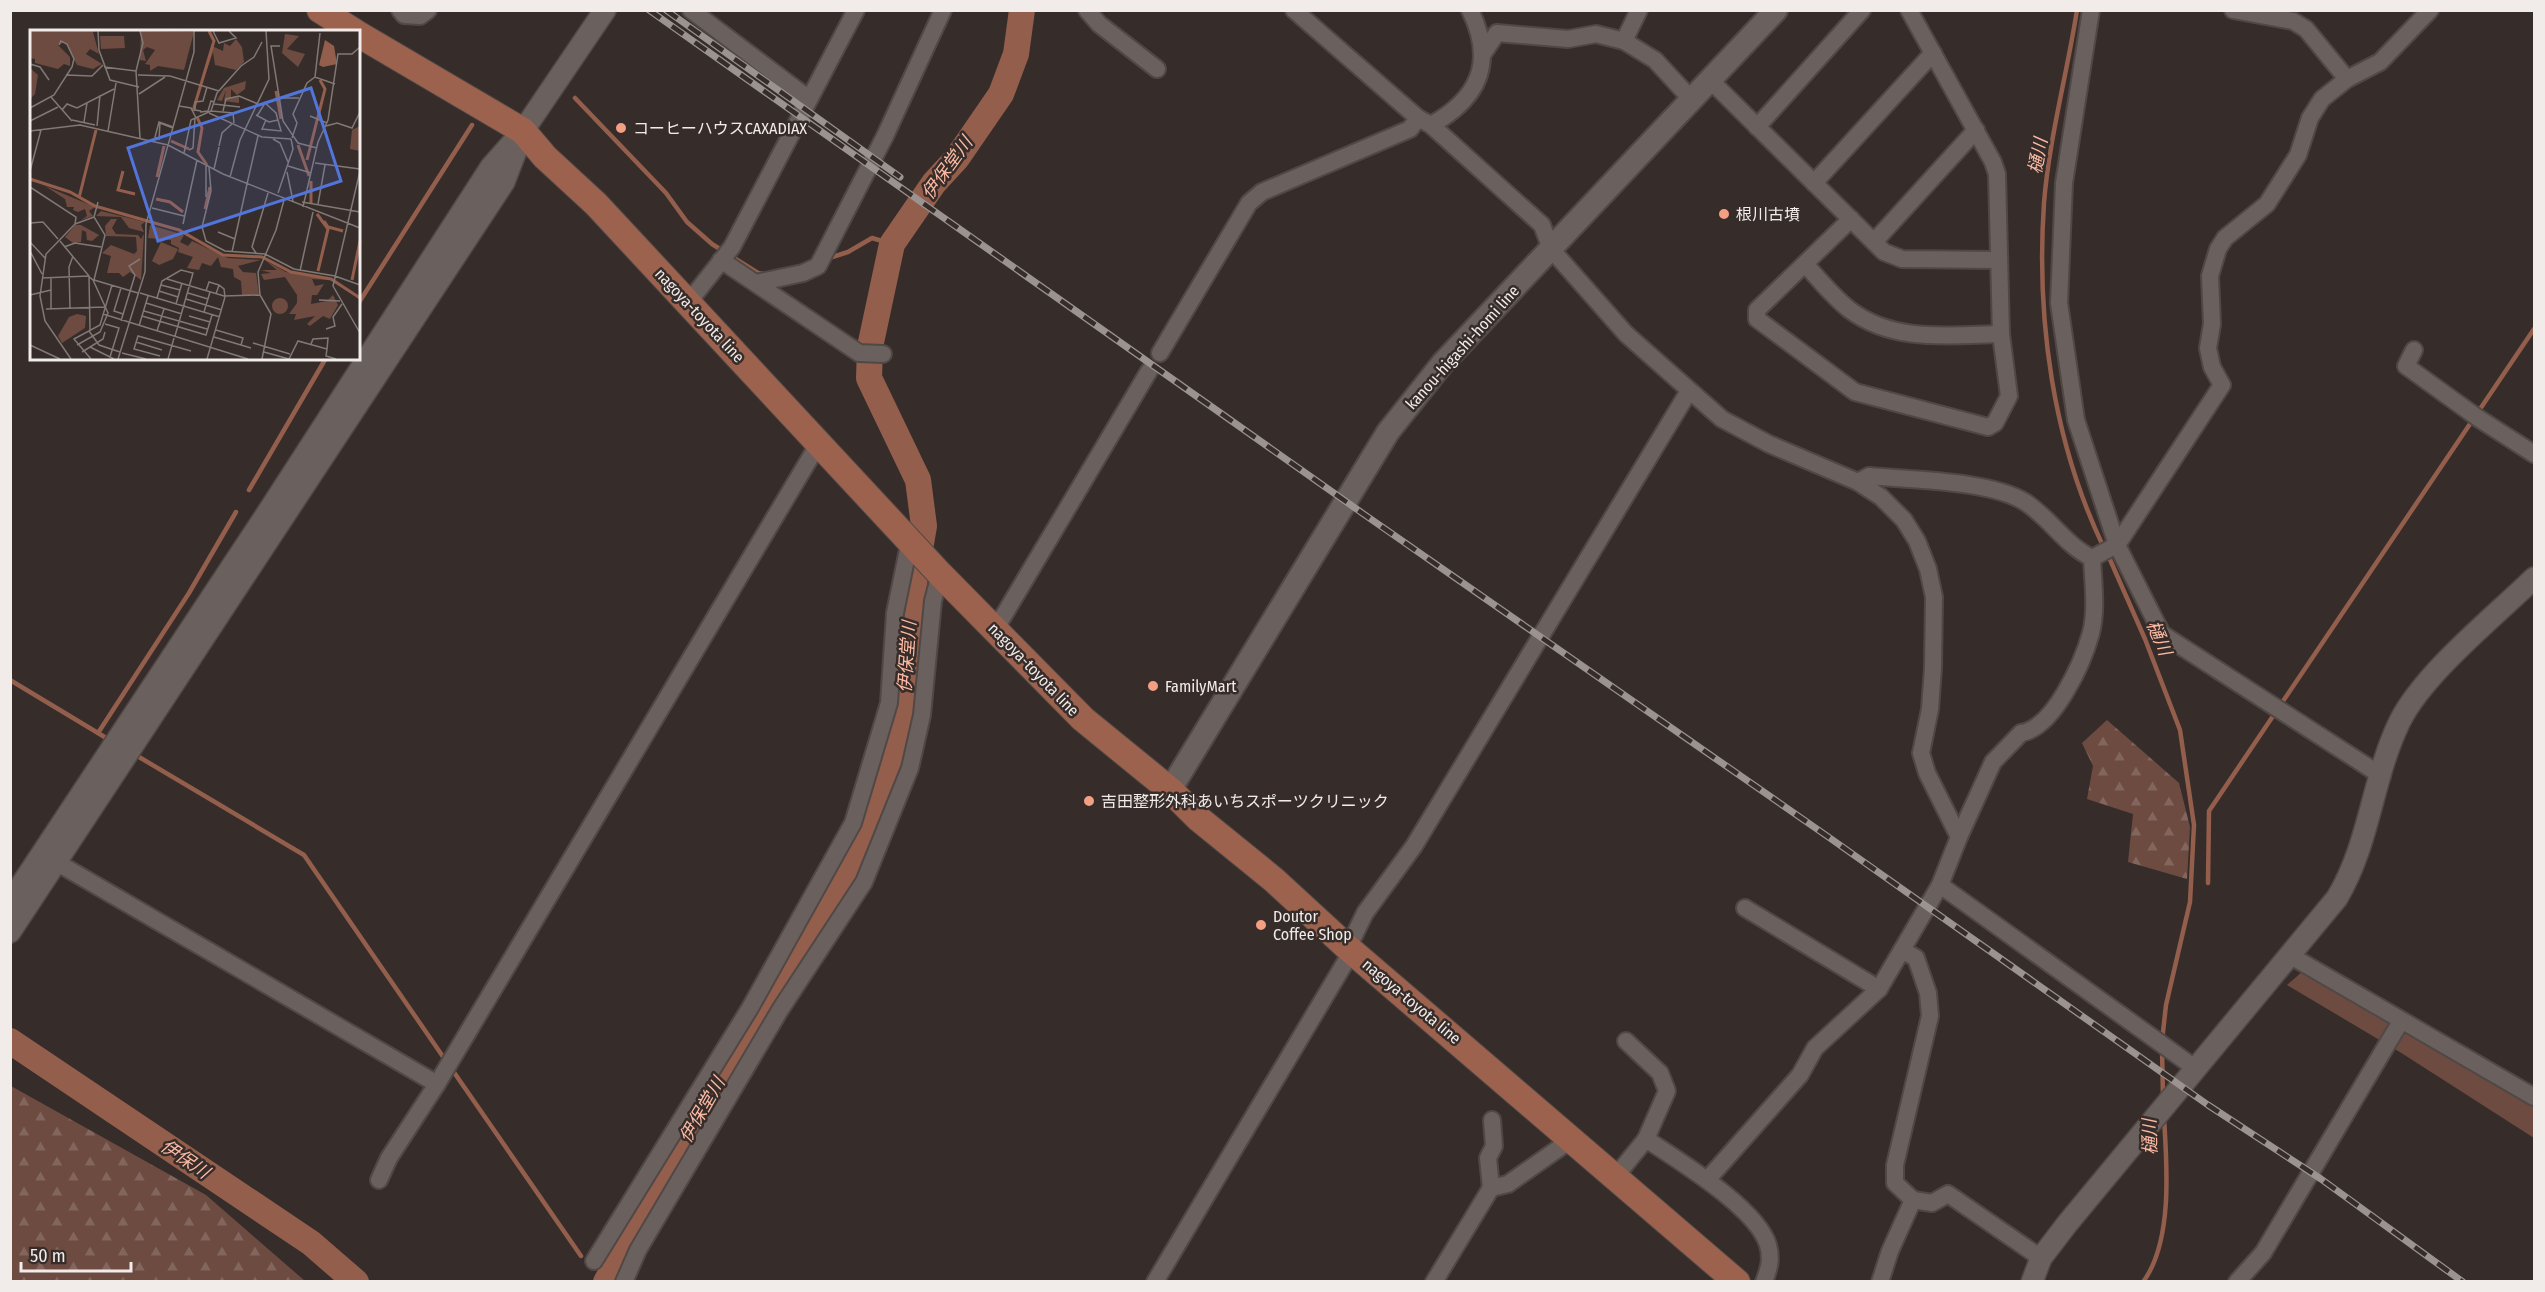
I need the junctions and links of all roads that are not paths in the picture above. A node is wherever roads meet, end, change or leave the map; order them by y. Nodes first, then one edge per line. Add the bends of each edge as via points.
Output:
1 (320, 10) edge
2 (400, 10) edge
3 (428, 10) edge
4 (604, 10) edge
5 (691, 10) edge
6 (856, 10) edge
7 (943, 10) edge
8 (1087, 10) edge
9 (1294, 10) edge
10 (1470, 10) edge
11 (1639, 10) edge
12 (1776, 10) edge
13 (1909, 10) edge
14 (2091, 10) edge
15 (2233, 10) edge
16 (2430, 10) edge
17 (1858, 12) edge
18 (352, 30) edge
19 (360, 35) edge
20 (1624, 41) junction
21 (1933, 52) junction
22 (1482, 55) junction
23 (1157, 69) dead end
24 (2347, 79) junction
25 (1711, 81) junction
26 (809, 99) junction
27 (1692, 100) junction
28 (1424, 122) junction
29 (1757, 127) junction
30 (1976, 130) junction
31 (523, 131) junction
32 (1814, 183) junction
33 (1851, 219) junction
34 (1874, 242) junction
35 (1551, 249) junction
36 (726, 255) junction
37 (1999, 260) junction
38 (1804, 264) junction
39 (756, 283) junction
40 (688, 303) junction
41 (2001, 334) junction
42 (2414, 350) dead end
43 (1160, 353) dead end
44 (883, 354) dead end
45 (1149, 371) dead end
46 (1689, 391) junction
47 (819, 442) junction
48 (2535, 454) edge
49 (1858, 483) junction
50 (2116, 545) junction
51 (923, 554) junction
52 (2095, 556) junction
53 (2535, 578) edge
54 (995, 630) junction
55 (2382, 776) junction
56 (1170, 790) junction
57 (1959, 837) junction
58 (56, 862) junction
59 (1940, 885) junction
60 (10, 902) edge
61 (1745, 908) dead end
62 (10, 932) edge
63 (1350, 949) junction
64 (1902, 950) junction
65 (2291, 956) junction
66 (1879, 989) junction
67 (2402, 1021) junction
68 (1626, 1041) dead end
69 (2195, 1068) junction
70 (436, 1084) junction
71 (2535, 1098) edge
72 (1492, 1120) dead end
73 (1572, 1139) junction
74 (1646, 1139) junction
75 (1616, 1176) junction
76 (379, 1180) dead end
77 (1707, 1180) junction
78 (1491, 1188) junction
79 (1913, 1200) junction
80 (2041, 1258) junction
81 (594, 1261) dead end
82 (624, 1281) edge
83 (1155, 1281) edge
84 (1434, 1281) edge
85 (1737, 1281) edge
86 (1764, 1281) edge
87 (1880, 1281) edge
88 (2032, 1281) edge
89 (2237, 1281) edge

1 - 18 main road, nagoya-toyota line
2 - 3 street via 404,15 420,16
4 - 31 street
5 - 26 street
6 - 26 street
7 - 39 street via 885,136 819,261 803,273
8 - 23 street
9 - 28 street
10 - 22 street
11 - 20 street
12 - 25 main road, kanou-higashi-homi line
13 - 21 street
14 - 50 street via 2064,183 2059,303 2076,420
15 - 24 street via 2293,21 2306,29
16 - 24 street via 2380,62
17 - 29 street
19 - 31 main road, nagoya-toyota line
20 - 22 street via 1596,34 1568,39 1497,33
20 - 27 street via 1654,60
21 - 30 street
21 - 32 street
22 - 28 street via 1471,95 1454,112
24 - 50 street via 2322,99 2310,118 2298,155 2267,204 2225,238 2218,249 2210,276 2212,324 2208,348 2222,385
25 - 27 main road, kanou-higashi-homi line
25 - 29 street
26 - 36 street
27 - 35 main road, kanou-higashi-homi line
28 - 35 street via 1542,225
28 - 43 street via 1262,192 1250,204
29 - 32 street
30 - 34 street
30 - 37 street via 1996,174
31 - 40 main road, nagoya-toyota line
31 - 58 street via 504,182
31 - 60 street via 491,167
32 - 33 street
33 - 34 street
33 - 38 street
34 - 37 street via 1884,252 1902,260
35 - 46 street via 1626,334
35 - 56 main road, kanou-higashi-homi line via 1442,364 1388,432
36 - 39 street
36 - 40 street
37 - 41 street
38 - 41 street via 1848,308 1880,328 1930,336
38 - 41 street via 1757,310 1757,319 1855,392 1988,427 1995,423 2009,396
39 - 44 street via 859,353
40 - 47 main road, nagoya-toyota line
42 - 48 street via 2406,366
45 - 54 street
46 - 49 street via 1722,419
46 - 63 street via 1414,846 1365,913
47 - 51 main road, nagoya-toyota line
47 - 70 street
49 - 52 street via 1869,476 1986,488 2022,500 2049,520 2077,550
49 - 57 street via 1881,497 1904,520 1928,569 1934,597 1933,669 1921,753
50 - 52 street
50 - 55 street via 2162,634
51 - 54 main road, nagoya-toyota line
51 - 81 street via 895,613 889,704 853,823 750,1008
51 - 82 street via 933,601 922,715 910,768 864,882 780,1010 638,1250
52 - 57 street via 2091,632 2067,690 2047,717 2021,733 1994,762
53 - 55 street via 2422,688 2400,721
54 - 56 main road, nagoya-toyota line via 1083,719
55 - 65 street via 2347,881
56 - 63 main road, nagoya-toyota line
57 - 59 street
58 - 62 street
58 - 70 street
59 - 64 street
59 - 69 street
61 - 66 street
63 - 73 main road, nagoya-toyota line
63 - 83 street
64 - 66 street
64 - 79 street via 1916,958 1928,993 1930,1016 1895,1165 1895,1183
65 - 67 street
65 - 69 street
66 - 77 street via 1815,1048 1800,1075
67 - 71 street
67 - 89 street via 2263,1253
68 - 74 street via 1660,1073 1667,1091
69 - 80 street
70 - 76 street via 388,1158
72 - 78 street via 1494,1146 1488,1158
73 - 75 main road, nagoya-toyota line
73 - 78 street via 1508,1184
74 - 75 street
74 - 77 street
75 - 85 main road, nagoya-toyota line
77 - 86 street via 1760,1228 1771,1262
78 - 84 street
79 - 80 street via 1932,1203 1948,1194
79 - 87 street
80 - 88 street

